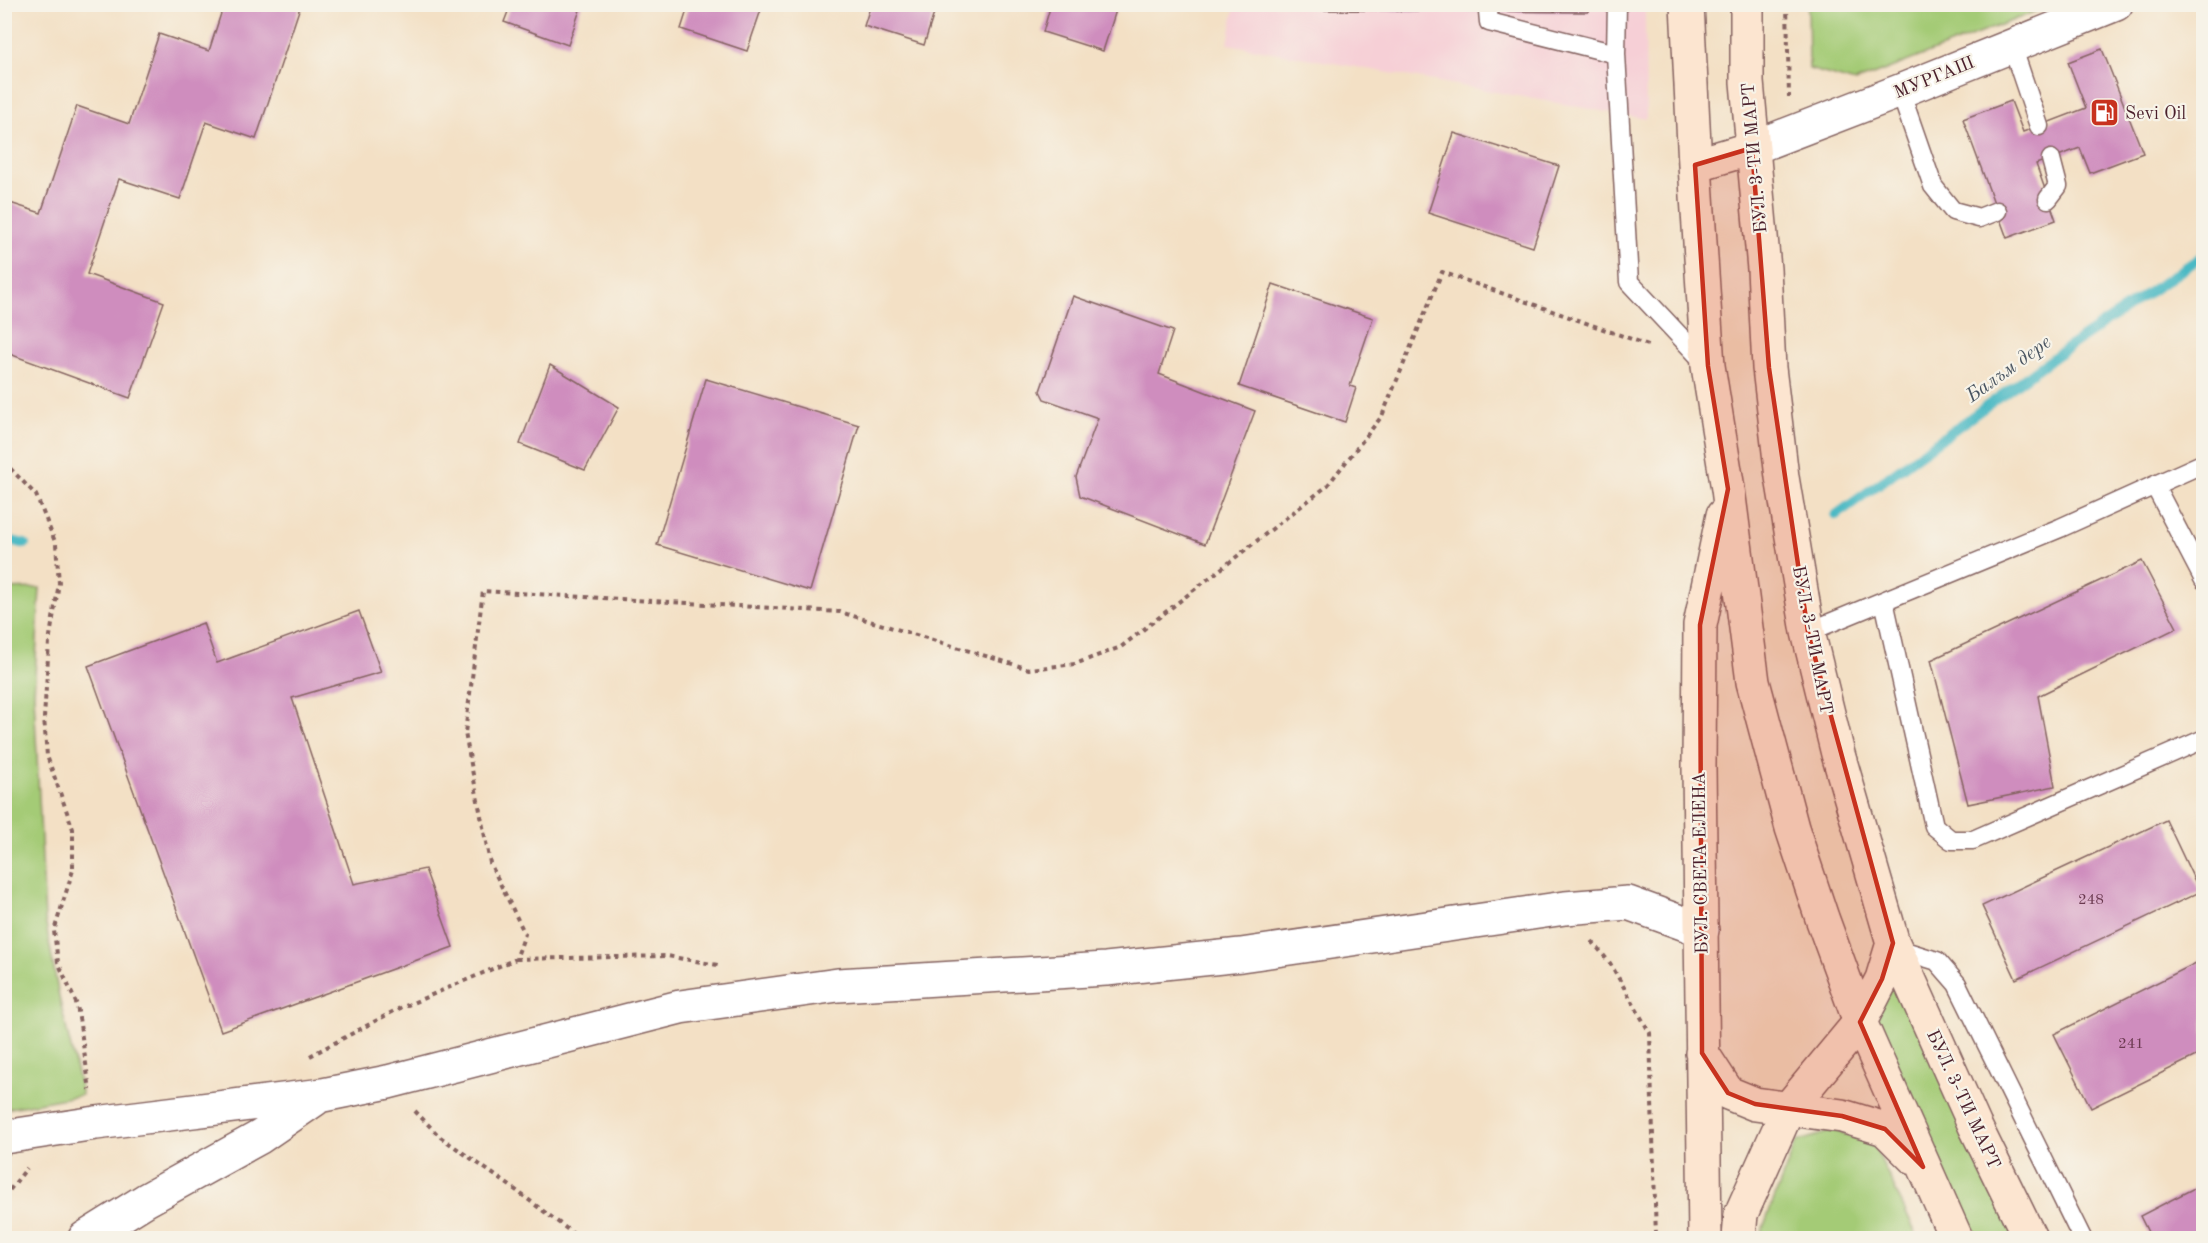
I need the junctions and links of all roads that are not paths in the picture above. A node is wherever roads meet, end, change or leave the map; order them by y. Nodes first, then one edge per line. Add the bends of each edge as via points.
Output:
1 (1617, 4) edge
2 (1688, 4) edge
3 (1748, 4) edge
4 (2116, 4) edge
5 (1488, 11) dead end
6 (2012, 46) junction
7 (1616, 54) junction
8 (1900, 91) junction
9 (2039, 126) dead end
10 (1752, 148) junction
11 (2051, 159) dead end
12 (1695, 165) junction
13 (2048, 199) dead end
14 (1997, 211) dead end
15 (1708, 366) junction
16 (2204, 463) edge
17 (2156, 486) junction
18 (1728, 489) junction
19 (2204, 580) edge
20 (1884, 601) junction
21 (1808, 632) junction
22 (2204, 739) edge
23 (1702, 930) junction
24 (1894, 945) junction
25 (1860, 1022) junction
26 (1702, 1053) junction
27 (322, 1095) junction
28 (1788, 1109) junction
29 (4, 1137) edge
30 (1923, 1167) junction
31 (85, 1239) edge
32 (1705, 1239) edge
33 (1739, 1239) edge
34 (1956, 1239) edge
35 (2030, 1239) edge
36 (2082, 1239) edge

1 - 7 lane
2 - 12 street
3 - 10 street, БУЛ. 3-ТИ МАРТ via 1747,82
4 - 6 street, МУРГАШ
5 - 7 lane via 1489,22
6 - 8 street, МУРГАШ
6 - 9 lane
7 - 15 lane via 1629,282
8 - 10 street, МУРГАШ
8 - 14 lane via 1933,186 1953,211 1979,218
10 - 12 street
10 - 21 street, БУЛ. 3-ТИ МАРТ via 1770,378
11 - 13 lane via 2058,186
12 - 15 street
15 - 18 street
16 - 17 lane
17 - 19 lane
17 - 20 lane
18 - 23 street, БУЛ. СВЕТА ЕЛЕНА via 1701,625
18 - 25 street via 1753,682 1792,828
20 - 21 lane
20 - 22 lane via 1934,826 1952,840 1973,840
21 - 24 street, БУЛ. 3-ТИ МАРТ via 1838,754
23 - 26 street, БУЛ. СВЕТА ЕЛЕНА
23 - 27 street via 1628,903 1565,908 1241,955 1106,969 838,986 680,1007 388,1082
24 - 25 street
24 - 35 street, БУЛ. 3-ТИ МАРТ
24 - 36 lane via 1937,961 1957,984
25 - 28 street
25 - 30 street
26 - 28 street via 1728,1093 1755,1104
26 - 32 street, БУЛ. СВЕТА ЕЛЕНА
27 - 29 street
27 - 31 street via 260,1137
28 - 30 street via 1842,1116 1885,1129
28 - 33 street via 1741,1214
30 - 34 street

